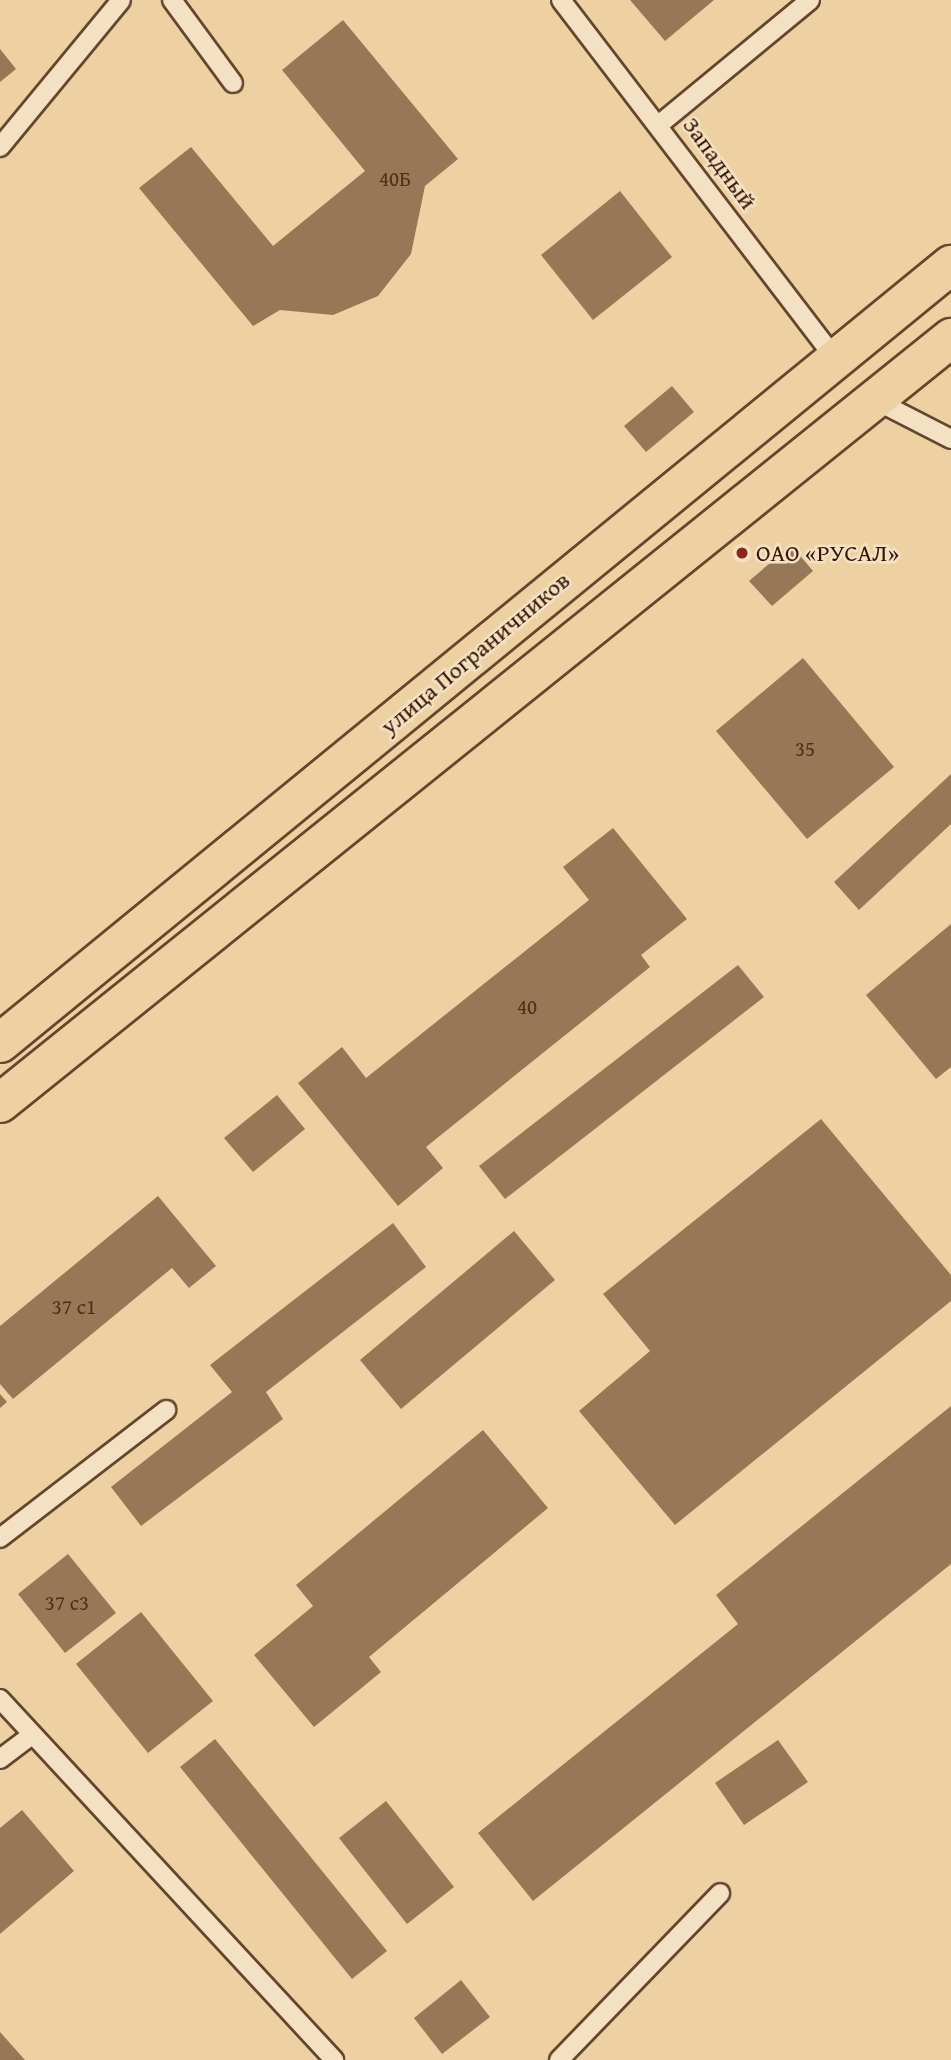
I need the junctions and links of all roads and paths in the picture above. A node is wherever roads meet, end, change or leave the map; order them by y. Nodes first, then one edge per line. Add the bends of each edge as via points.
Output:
1 (121, 0) edge
2 (172, 0) edge
3 (561, 0) edge
4 (810, 0) edge
5 (233, 83) dead end
6 (661, 123) junction
7 (0, 147) edge
8 (951, 265) edge
9 (951, 338) edge
10 (835, 358) junction
11 (875, 400) junction
12 (951, 439) edge
13 (0, 1044) edge
14 (0, 1103) edge
15 (166, 1410) dead end
16 (0, 1538) edge
17 (0, 1699) edge
18 (30, 1735) junction
19 (0, 1759) edge
20 (720, 1893) dead end
21 (334, 2060) edge
22 (559, 2060) edge

1 - 7 lane
2 - 5 lane
3 - 6 lane, Западный
4 - 6 lane
6 - 10 lane, Западный
8 - 10 main road, улица Пограничников
9 - 11 main road
10 - 11 main road
10 - 13 main road, улица Пограничников
11 - 12 lane
11 - 14 main road
15 - 16 lane
17 - 18 lane
18 - 19 lane
18 - 21 lane
20 - 22 lane

